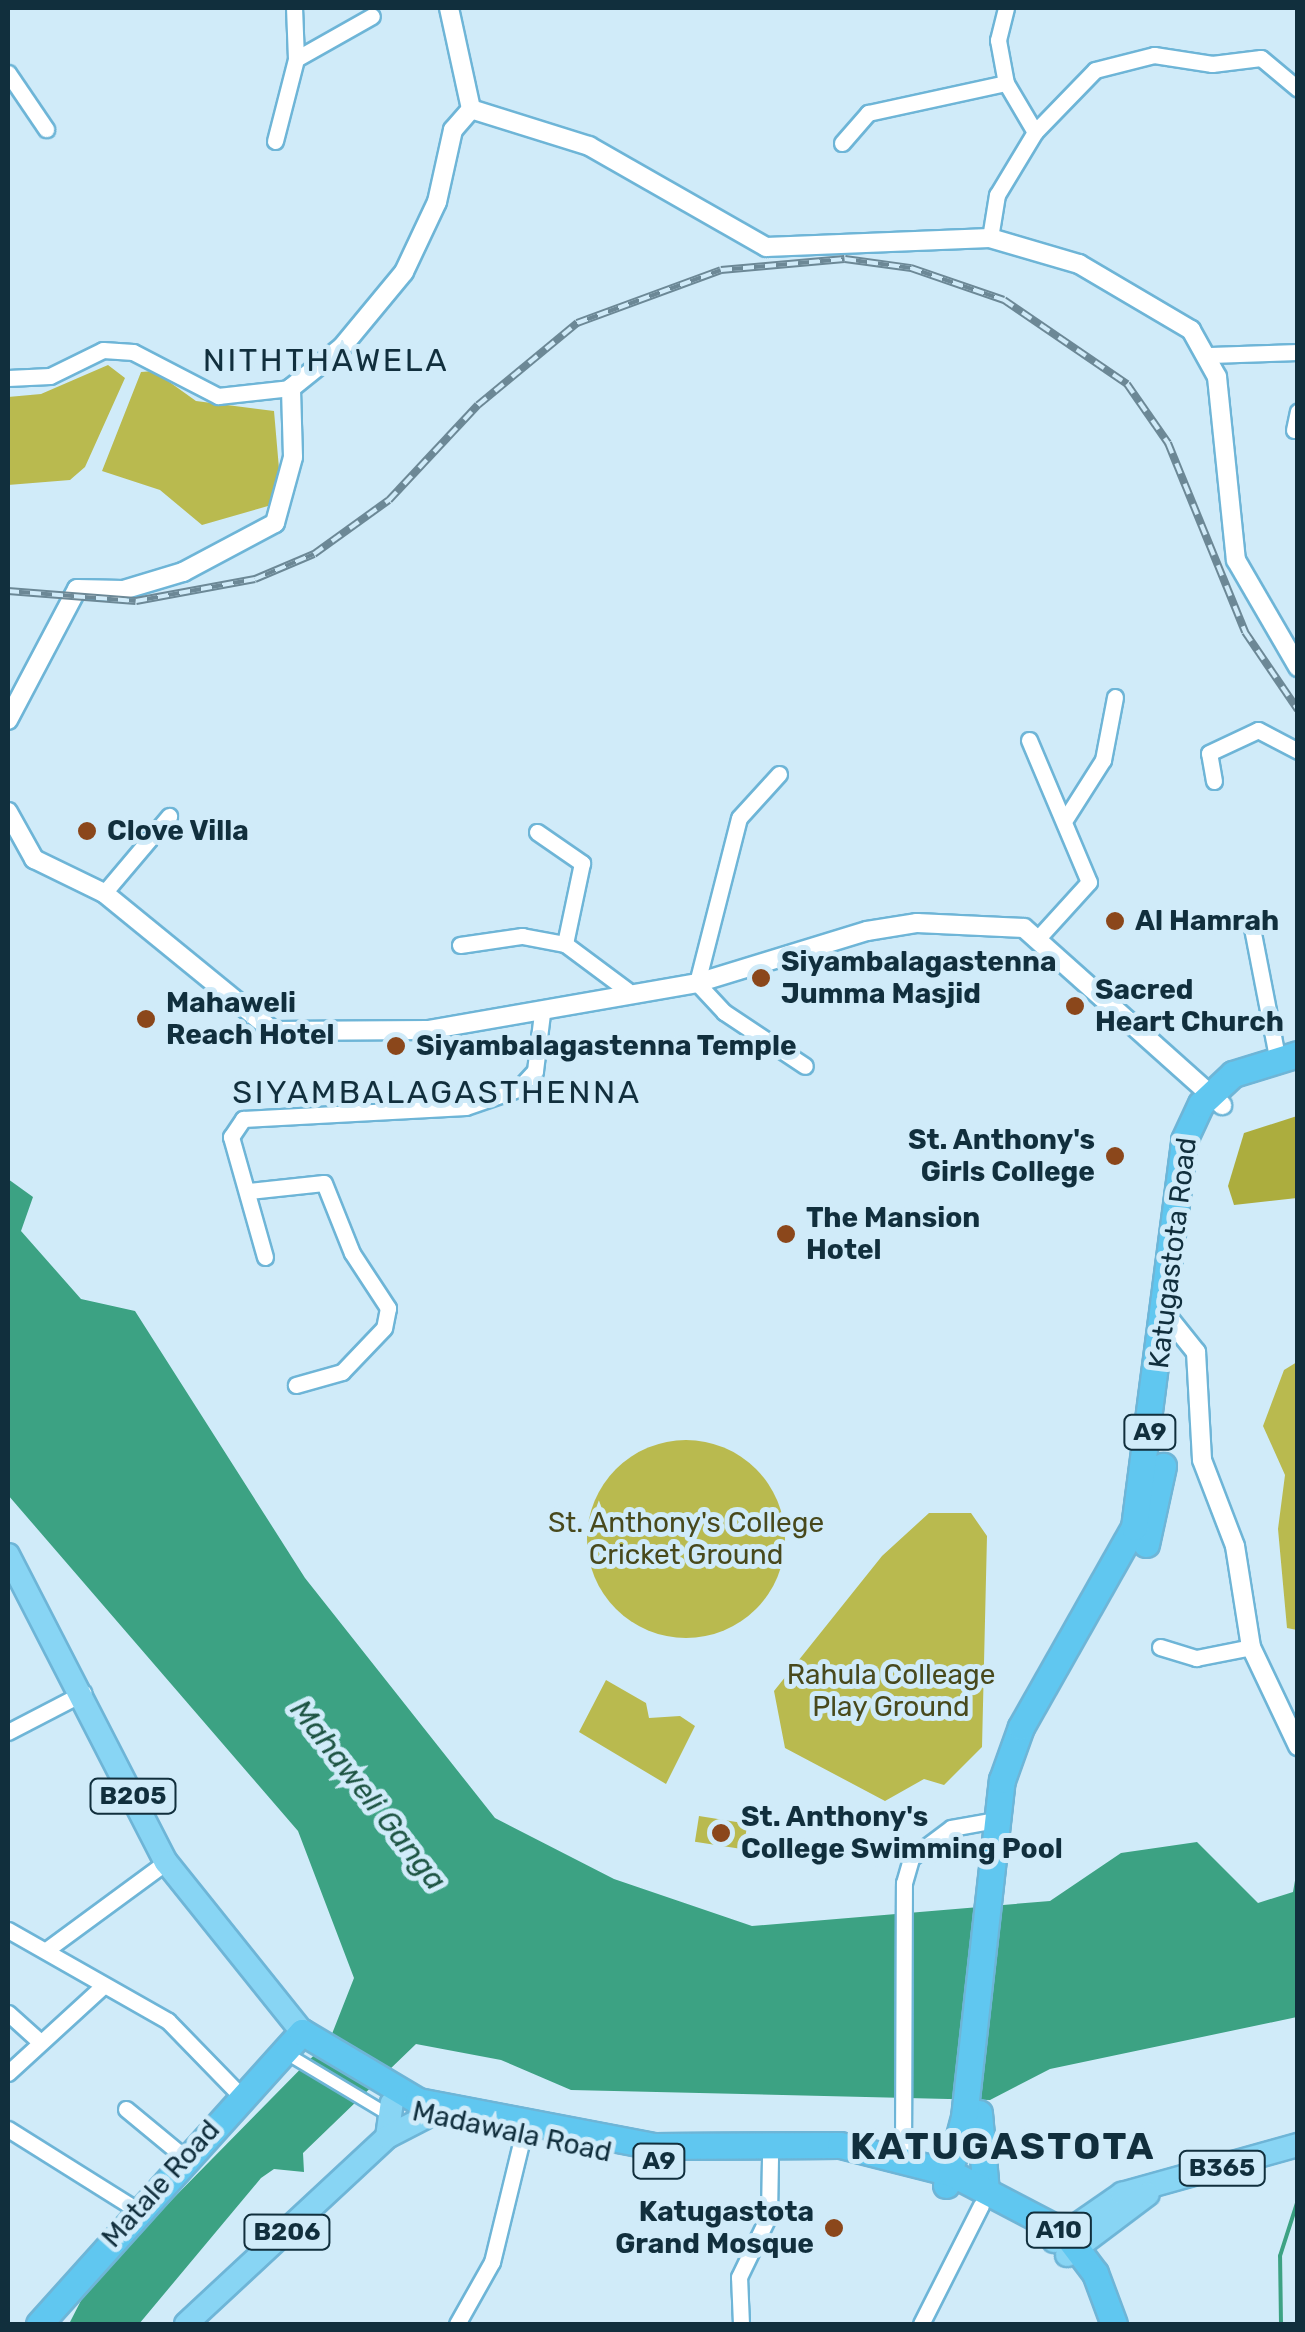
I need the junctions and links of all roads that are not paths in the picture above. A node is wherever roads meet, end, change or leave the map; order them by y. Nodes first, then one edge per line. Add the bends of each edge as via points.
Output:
1 (294, 8) edge
2 (449, 8) edge
3 (984, 8) edge
4 (1003, 12) edge
5 (372, 16) dead end
6 (296, 59) junction
7 (8, 72) edge
8 (1006, 83) junction
9 (1298, 88) edge
10 (472, 109) junction
11 (46, 129) dead end
12 (1034, 132) junction
13 (275, 141) dead end
14 (842, 142) dead end
15 (990, 238) junction
16 (1298, 352) edge
17 (1210, 356) junction
18 (8, 378) edge
19 (291, 388) junction
20 (1298, 411) edge
21 (1294, 430) dead end
22 (1298, 668) edge
23 (1116, 698) dead end
24 (8, 720) edge
25 (1029, 740) dead end
26 (1298, 751) edge
27 (779, 774) dead end
28 (1214, 781) dead end
29 (8, 812) edge
30 (169, 816) dead end
31 (1066, 818) junction
32 (537, 832) dead end
33 (104, 893) junction
34 (1252, 928) dead end
35 (1040, 936) junction
36 (565, 944) junction
37 (460, 945) dead end
38 (697, 982) junction
39 (626, 990) junction
40 (542, 1013) junction
41 (1291, 1060) edge
42 (805, 1066) dead end
43 (1216, 1100) junction
44 (249, 1191) junction
45 (265, 1257) dead end
46 (1171, 1318) junction
47 (296, 1385) dead end
48 (8, 1555) edge
49 (1160, 1647) dead end
50 (1252, 1647) junction
51 (83, 1693) junction
52 (8, 1732) edge
53 (1298, 1746) edge
54 (1000, 1835) junction
55 (166, 1862) junction
56 (8, 1930) edge
57 (49, 1948) junction
58 (104, 1985) junction
59 (8, 2013) edge
60 (39, 2041) junction
61 (295, 2045) junction
62 (8, 2073) edge
63 (241, 2096) junction
64 (391, 2104) junction
65 (126, 2109) dead end
66 (8, 2129) edge
67 (525, 2130) junction
68 (1298, 2145) edge
69 (967, 2149) junction
70 (903, 2156) junction
71 (184, 2157) junction
72 (770, 2158) junction
73 (953, 2183) junction
74 (983, 2198) junction
75 (137, 2210) junction
76 (1065, 2244) junction
77 (39, 2324) edge
78 (186, 2324) edge
79 (457, 2324) edge
80 (741, 2324) edge
81 (920, 2324) edge
82 (1098, 2324) edge
83 (1114, 2324) edge

1 - 6 street
2 - 10 street
3 - 4 street
4 - 8 street
5 - 6 street
6 - 13 street
7 - 11 street
8 - 12 street
8 - 14 street via 868,112
9 - 12 street via 1260,58 1212,64 1154,55 1095,70
10 - 15 street via 589,146 766,247
10 - 19 street via 453,130 437,202 404,272 342,347
12 - 15 street via 997,195
15 - 17 street via 1112,280 1192,330
16 - 17 street
17 - 22 street via 1236,560
18 - 19 street via 50,376 103,350 133,352 218,396
19 - 24 street via 293,456 275,524 183,572 123,590 78,588
20 - 21 street
23 - 31 street via 1103,760
25 - 31 street
26 - 28 street via 1258,730 1210,753
27 - 38 street via 739,818
29 - 33 street via 23,850
30 - 33 street
31 - 35 street via 1090,882
32 - 36 street via 582,863
33 - 40 street via 274,1032 428,1030
34 - 41 street
35 - 38 street via 917,923
35 - 43 street
36 - 37 street via 522,936
36 - 39 street
38 - 39 street
38 - 42 street via 724,1012
39 - 40 street
40 - 44 street via 535,1072 501,1095 466,1107 243,1119 232,1137
41 - 43 highway, Katugastota Road / A9
43 - 46 highway, Katugastota Road / A9 via 1196,1158
44 - 45 street
44 - 47 street via 324,1183 352,1253 388,1308 384,1328 342,1372
46 - 50 street via 1196,1352 1202,1460 1234,1546
46 - 54 highway, Katugastota Road / A9 via 1145,1547 1028,1746
48 - 51 main road, Madawala Road / B205
49 - 50 street via 1196,1658
50 - 53 street
51 - 52 street
51 - 55 main road, Madawala Road / B205
54 - 69 highway, A9
54 - 70 street via 951,1828 911,1858 904,1882
55 - 57 street
55 - 61 main road, Madawala Road / B205
56 - 57 street
57 - 58 street
58 - 60 street
58 - 63 street via 168,2021
59 - 60 street
60 - 62 street
61 - 63 highway, Matale Road
61 - 64 highway, Madawala Road / A9
63 - 71 highway, Matale Road
64 - 67 highway, Madawala Road / A9
64 - 78 main road, B206
65 - 71 street
66 - 75 street
67 - 70 highway, Madawala Road / A9 via 654,2146 821,2144
67 - 72 highway, Madawala Road / A9 via 646,2160
67 - 79 street via 492,2262
68 - 76 main road, B365 via 1148,2194 1110,2199
69 - 70 highway
69 - 73 highway
69 - 74 highway
70 - 73 highway, Madawala Road / A9
71 - 75 highway, Matale Road
72 - 73 highway, Madawala Road / A9 via 858,2162
72 - 80 street via 769,2214 740,2277
73 - 74 highway, A10
74 - 76 highway, A10
74 - 81 street
75 - 77 highway, Matale Road
76 - 82 highway, A10
76 - 83 highway, A10

